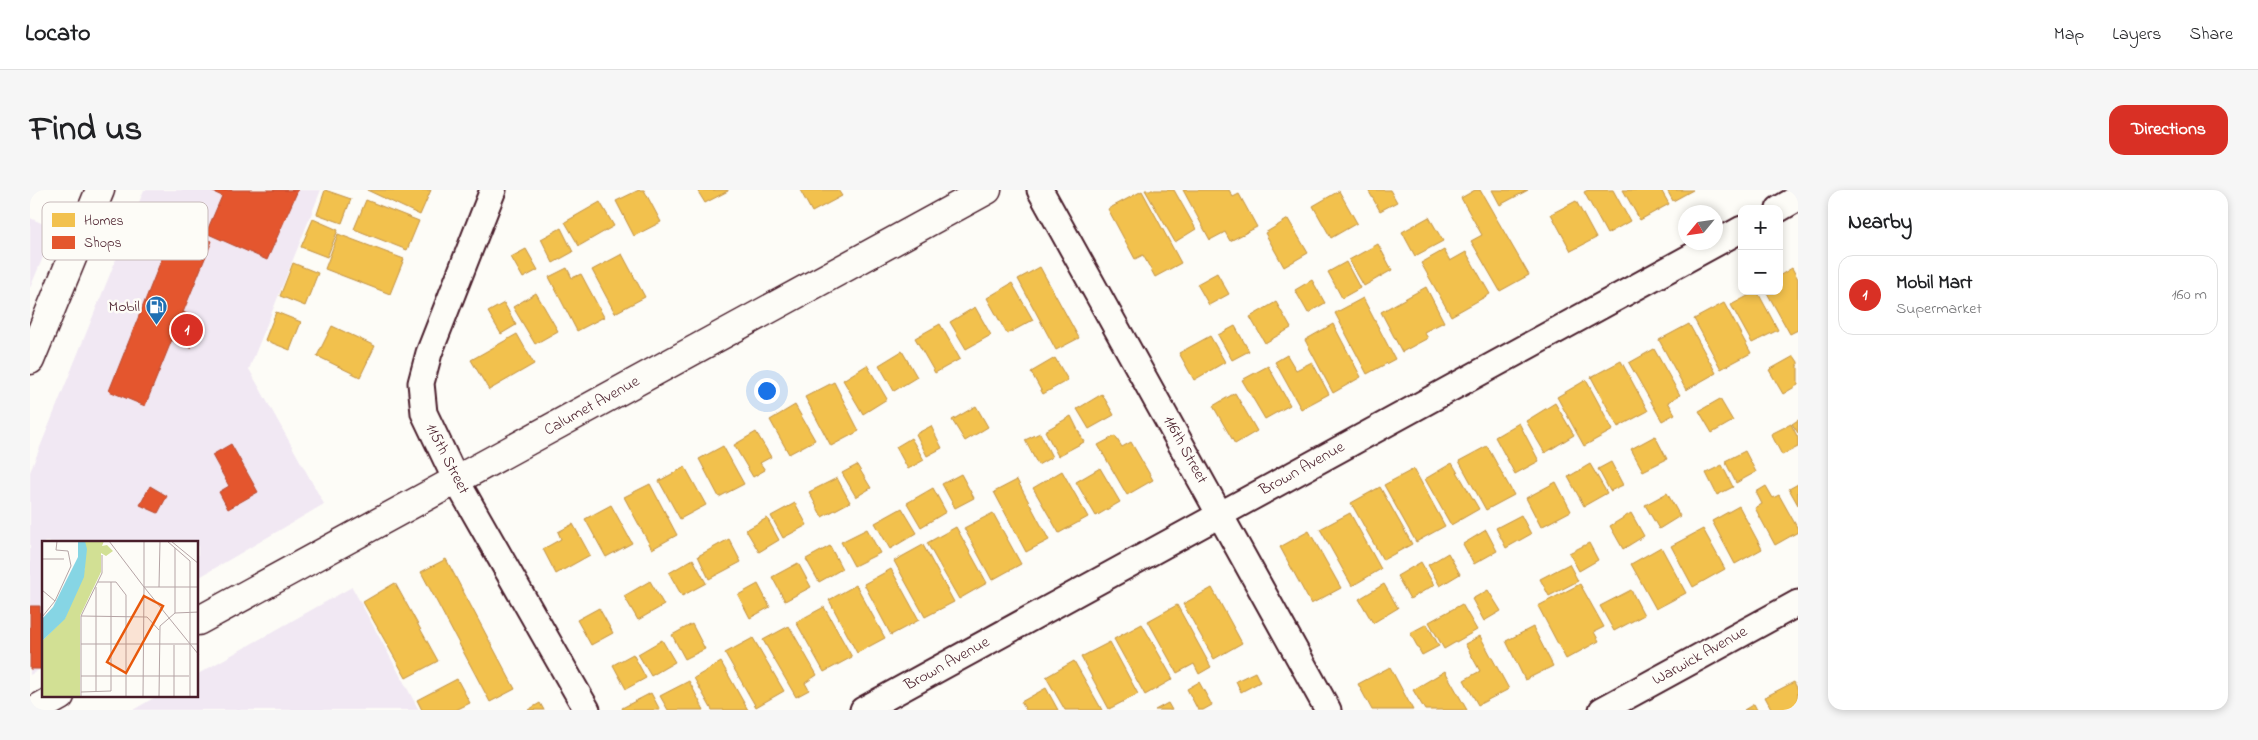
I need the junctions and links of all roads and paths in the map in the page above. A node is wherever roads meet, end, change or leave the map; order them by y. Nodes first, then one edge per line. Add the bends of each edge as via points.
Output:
1 (100, 190) edge
2 (493, 190) edge
3 (987, 190) edge
4 (1040, 190) edge
5 (1798, 198) edge
6 (95, 202) edge
7 (1783, 207) edge
8 (1738, 231) edge
9 (71, 260) edge
10 (30, 360) edge
11 (456, 480) junction
12 (1221, 514) junction
13 (1798, 603) edge
14 (199, 620) edge
15 (56, 698) edge
16 (35, 710) edge
17 (587, 710) edge
18 (863, 710) edge
19 (1328, 710) edge
20 (1602, 710) edge

1 - 6 main road
2 - 11 street, 115th Street via 429,353 421,382 424,413
3 - 11 main road, Calumet Avenue
4 - 12 street, 116th Street
5 - 7 street
8 - 12 street, Brown Avenue
9 - 10 main road
11 - 14 main road, Calumet Avenue
11 - 17 street, 115th Street
12 - 18 street, Brown Avenue
12 - 19 street, 116th Street
13 - 20 street, Warwick Avenue
15 - 16 main road

